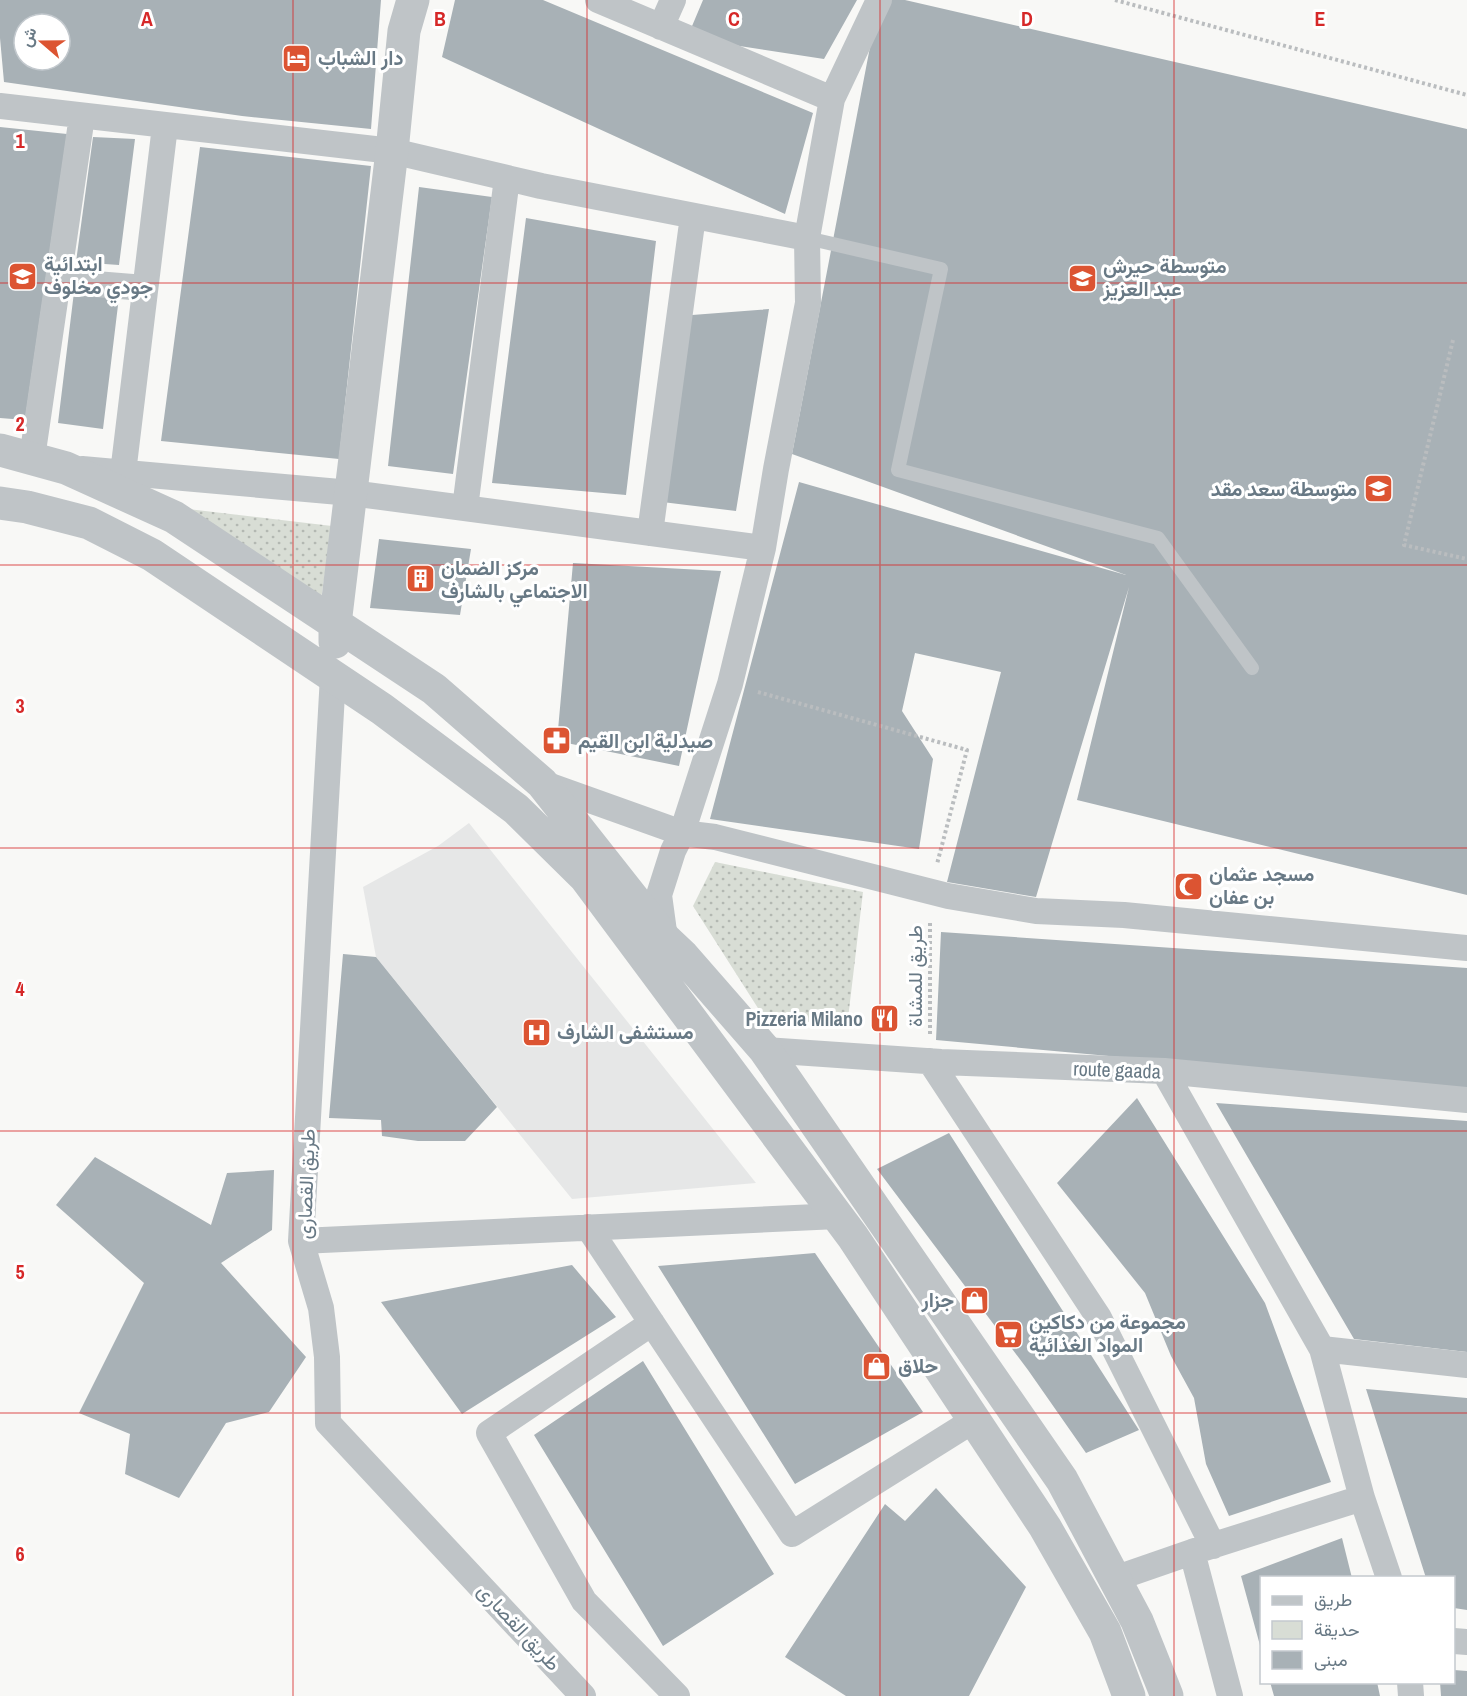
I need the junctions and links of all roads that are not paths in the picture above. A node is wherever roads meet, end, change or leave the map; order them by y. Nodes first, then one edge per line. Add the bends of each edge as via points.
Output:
1 (412, 0) edge
2 (598, 0) edge
3 (673, 0) edge
4 (879, 0) edge
5 (661, 27) junction
6 (832, 99) junction
7 (0, 106) edge
8 (82, 116) junction
9 (165, 126) junction
10 (392, 151) junction
11 (507, 178) junction
12 (693, 216) junction
13 (807, 238) junction
14 (58, 281) junction
15 (145, 288) junction
16 (0, 450) edge
17 (32, 458) junction
18 (66, 468) junction
19 (123, 473) junction
20 (351, 493) junction
21 (0, 503) edge
22 (465, 508) junction
23 (40, 511) junction
24 (650, 533) junction
25 (763, 548) junction
26 (336, 624) junction
27 (1252, 668) dead end
28 (333, 676) junction
29 (542, 783) junction
30 (682, 833) junction
31 (579, 852) junction
32 (665, 939) junction
33 (1467, 948) edge
34 (765, 1050) junction
35 (930, 1061) junction
36 (1164, 1071) junction
37 (736, 1081) junction
38 (1467, 1100) edge
39 (838, 1216) junction
40 (588, 1227) junction
41 (301, 1241) junction
42 (652, 1323) junction
43 (1322, 1349) junction
44 (1467, 1365) edge
45 (974, 1420) junction
46 (1362, 1498) junction
47 (1202, 1549) junction
48 (1388, 1576) edge
49 (1114, 1579) junction
50 (1082, 1592) junction
51 (583, 1696) edge
52 (677, 1696) edge
53 (1129, 1696) edge
54 (1167, 1696) edge
55 (1230, 1696) edge

1 - 10 street via 404,31
2 - 5 street
3 - 5 street
4 - 6 street
5 - 6 street
6 - 13 street
7 - 8 street
8 - 9 street
8 - 14 street
9 - 10 street
9 - 15 street
10 - 11 street
10 - 20 street
11 - 12 street
11 - 22 street
12 - 13 street
12 - 24 street
13 - 25 street via 808,303
13 - 27 lane via 941,269 898,470 1158,538
14 - 15 street
14 - 17 street
15 - 19 street
16 - 17 street
17 - 18 street
17 - 23 street
18 - 19 street
18 - 26 street via 174,518
19 - 20 street
20 - 22 street
20 - 26 street
21 - 23 street
22 - 24 street
23 - 28 street via 89,524 152,555
24 - 25 street
25 - 30 street via 730,684
26 - 28 street
26 - 29 street via 434,689
28 - 31 street
28 - 41 street, طريق القصارى
29 - 30 street
29 - 31 street
30 - 32 street via 660,895
30 - 33 street via 715,837 930,891 1036,912 1124,915
31 - 32 street
31 - 37 street via 585,877
32 - 34 street
34 - 35 street, route gaada
34 - 37 street
34 - 49 street via 1062,1480
35 - 36 street, route gaada
35 - 47 street via 1099,1318
36 - 38 street, route gaada
36 - 43 street
37 - 39 street
39 - 40 street
39 - 45 street
40 - 41 street
40 - 42 street
41 - 51 street, طريق القصارى via 321,1308 327,1357 328,1423
42 - 45 street via 792,1534
42 - 52 street via 489,1433 584,1601
43 - 44 street
43 - 46 street
45 - 50 street via 1045,1527
46 - 47 street
46 - 48 street
47 - 49 street
47 - 55 street
49 - 50 street
49 - 54 street via 1137,1621
50 - 53 street via 1105,1632

